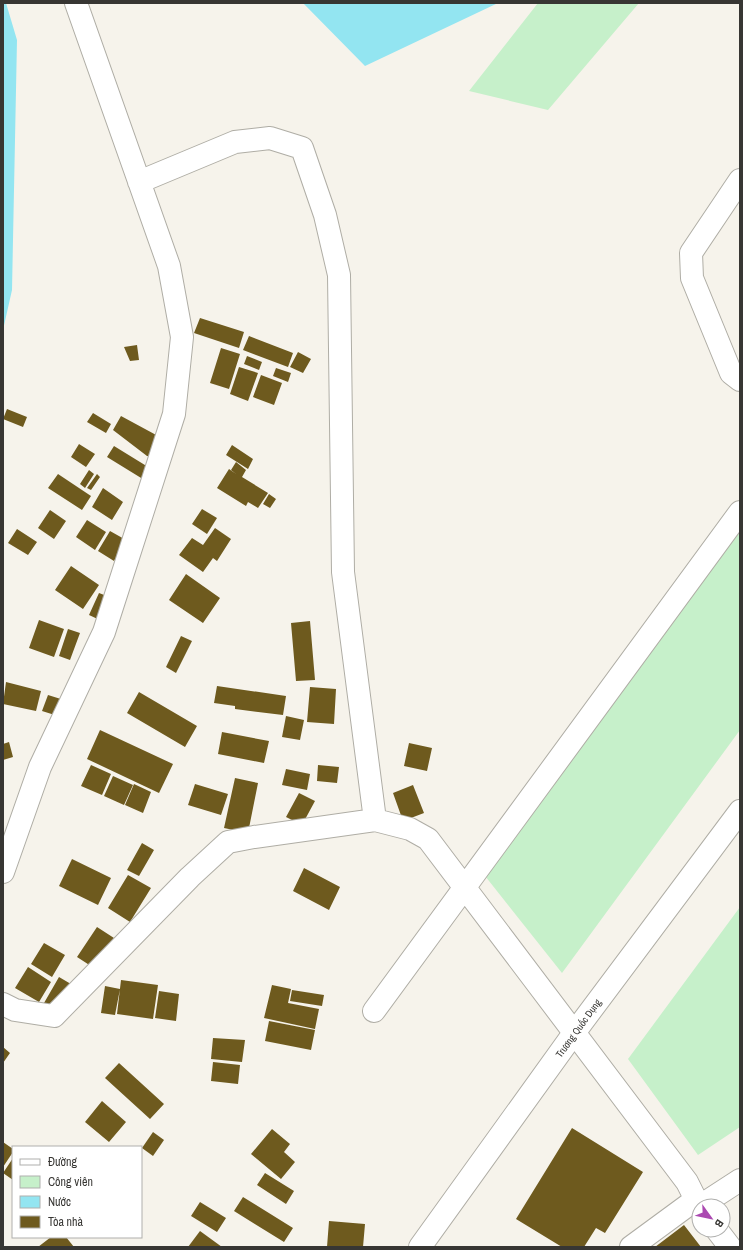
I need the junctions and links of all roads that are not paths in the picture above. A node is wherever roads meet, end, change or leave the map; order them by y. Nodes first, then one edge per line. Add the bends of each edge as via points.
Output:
1 (76, 3) edge
2 (740, 180) edge
3 (139, 182) junction
4 (740, 380) edge
5 (740, 512) edge
6 (740, 811) edge
7 (374, 820) junction
8 (3, 872) edge
9 (464, 887) junction
10 (3, 1004) edge
11 (374, 1012) dead end
12 (574, 1033) junction
13 (740, 1180) edge
14 (695, 1198) edge
15 (708, 1198) edge
16 (691, 1208) edge
17 (723, 1238) edge
18 (420, 1247) edge
19 (631, 1247) edge
20 (730, 1247) edge

1 - 3 street
2 - 4 street via 692,253 692,278 731,373
3 - 7 street via 235,142 270,138 302,148 325,215 339,275 343,572
3 - 8 street via 168,266 182,337 174,414 104,632 40,767
5 - 9 street
6 - 12 street, Trương Quốc Dụng
7 - 9 street via 410,829 428,839
7 - 10 street via 228,842 190,877 54,1016 15,1010
9 - 11 street
9 - 12 street
12 - 14 street via 687,1182
12 - 18 street, Trương Quốc Dụng
13 - 15 street
16 - 19 street
17 - 20 street

